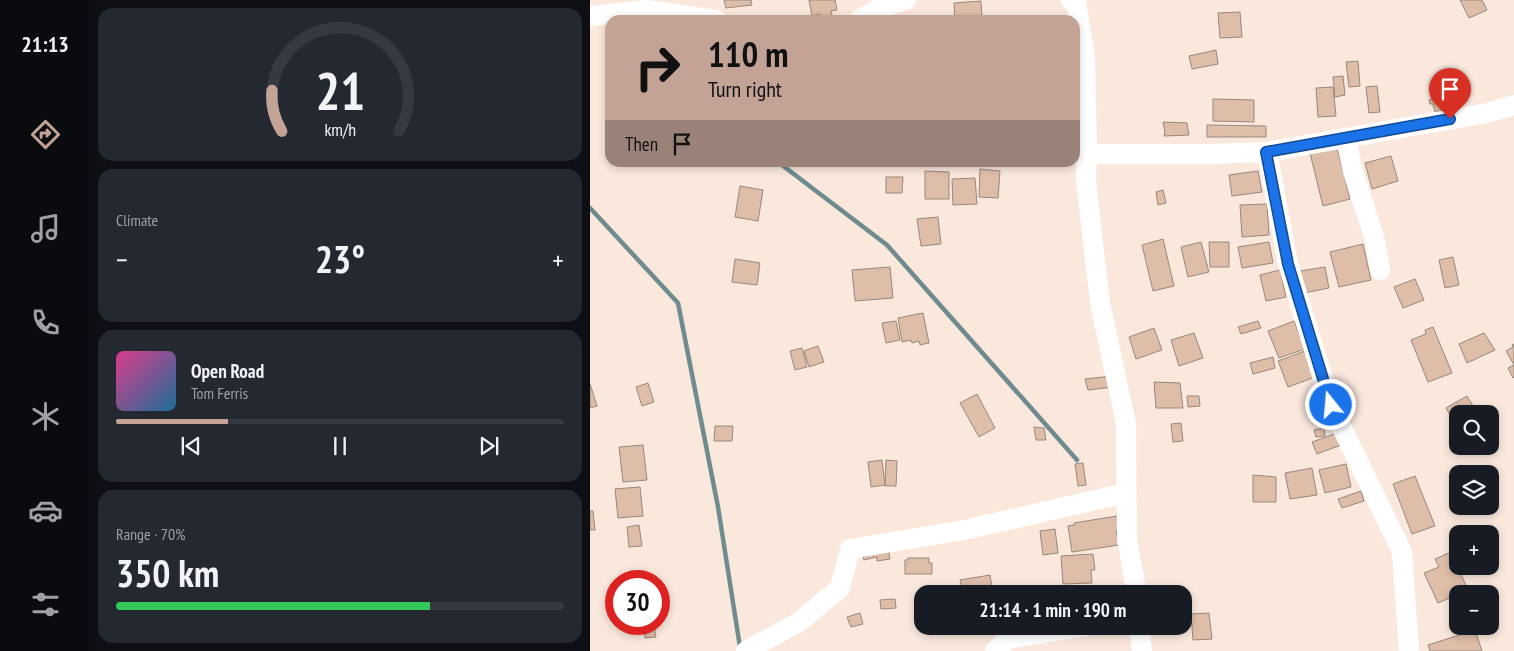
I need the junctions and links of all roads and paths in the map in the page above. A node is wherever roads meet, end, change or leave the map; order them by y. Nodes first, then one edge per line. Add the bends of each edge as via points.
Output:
1 (906, 0) edge
2 (1071, 0) edge
3 (682, 15) edge
4 (868, 15) edge
5 (1078, 15) edge
6 (590, 16) edge
7 (1080, 30) edge
8 (1514, 105) edge
9 (1346, 138) junction
10 (1266, 152) junction
11 (1081, 154) edge
12 (1380, 270) dead end
13 (1126, 493) junction
14 (1135, 585) edge
15 (1033, 635) edge
16 (1140, 635) edge
17 (746, 651) edge
18 (995, 651) edge
19 (1142, 651) edge
20 (1409, 651) edge

1 - 4 street
2 - 5 street via 1076,1
3 - 6 street via 647,10
7 - 11 street via 1084,59
8 - 9 street via 1487,113
9 - 10 street
9 - 12 street via 1353,172 1375,240
10 - 11 street
10 - 20 street via 1288,264 1331,405 1402,552
11 - 13 street via 1100,303 1126,424
13 - 14 street via 1127,540
13 - 17 street via 964,530 850,549 840,588 800,622
15 - 18 street via 1008,639
16 - 19 street

